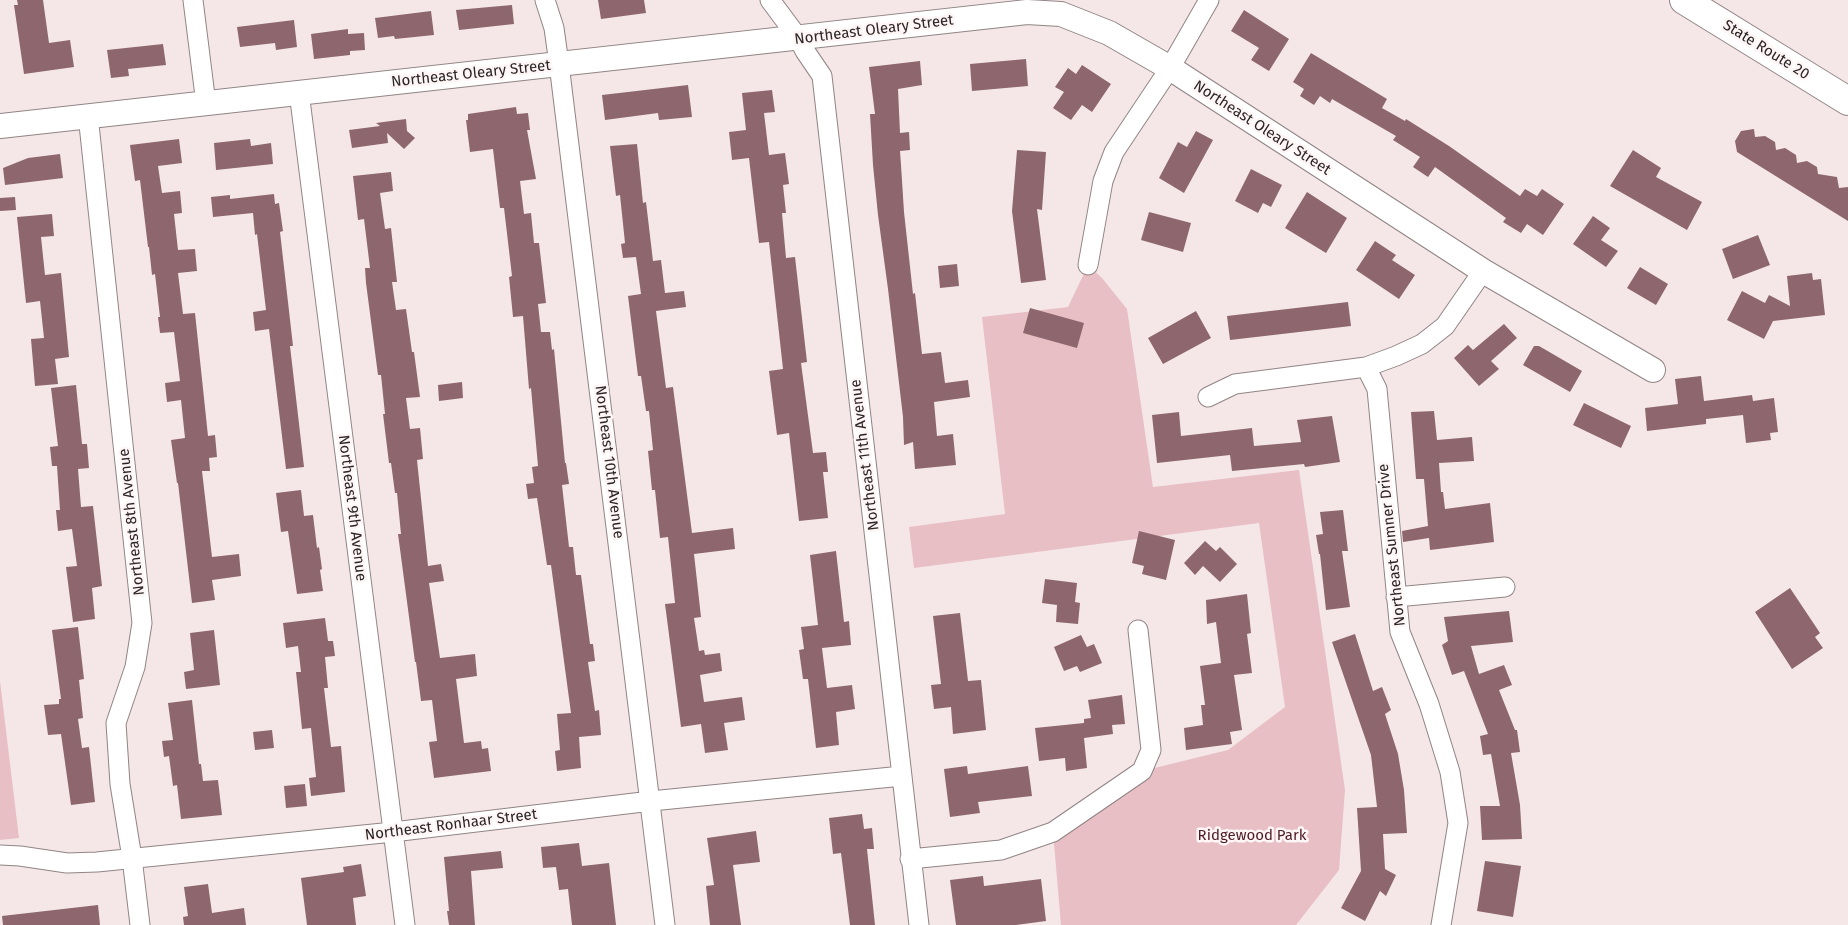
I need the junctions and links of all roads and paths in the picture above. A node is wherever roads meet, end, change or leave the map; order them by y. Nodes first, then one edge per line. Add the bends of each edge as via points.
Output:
1 (193, 0) edge
2 (546, 0) edge
3 (770, 0) edge
4 (1209, 0) edge
5 (1684, 0) edge
6 (799, 39) junction
7 (559, 64) junction
8 (1170, 68) junction
9 (299, 92) junction
10 (1848, 101) edge
11 (206, 104) junction
12 (88, 115) junction
13 (0, 126) edge
14 (1088, 265) dead end
15 (1483, 271) junction
16 (1366, 367) junction
17 (1653, 370) dead end
18 (1208, 397) dead end
19 (1505, 587) dead end
20 (1396, 597) junction
21 (1138, 630) dead end
22 (902, 776) junction
23 (651, 801) junction
24 (393, 832) junction
25 (0, 855) edge
26 (132, 858) junction
27 (910, 859) junction
28 (140, 925) edge
29 (405, 925) edge
30 (666, 925) edge
31 (919, 925) edge
32 (1441, 925) edge

1 - 11 street
2 - 7 street, Northeast 10th Avenue
3 - 6 street, Northeast 11th Avenue
4 - 8 street
5 - 10 main road, State Route 20
6 - 7 street, Northeast Oleary Street
6 - 8 street, Northeast Oleary Street via 1027,12 1061,14 1109,33
6 - 22 street, Northeast 11th Avenue via 822,76
7 - 9 street, Northeast Oleary Street
7 - 23 street, Northeast 10th Avenue
8 - 14 street via 1114,152 1103,181
8 - 15 street, Northeast Oleary Street
9 - 11 street, Northeast Oleary Street
9 - 24 street, Northeast 9th Avenue
11 - 12 street, Northeast Oleary Street
12 - 13 street, Northeast Oleary Street
12 - 26 street, Northeast 8th Avenue via 142,623 135,667 116,723 120,784
15 - 16 street via 1445,326 1422,344
15 - 17 street, Northeast Oleary Street
16 - 18 street via 1235,384
16 - 20 street, Northeast Sumner Drive via 1377,389
19 - 20 street
20 - 32 street, Northeast Sumner Drive via 1400,632 1429,704 1450,772 1458,823
21 - 27 street via 1151,750 1142,771 1052,832 1001,850
22 - 23 street, Northeast Ronhaar Street
22 - 27 street, Northeast 11th Avenue
23 - 24 street, Northeast Ronhaar Street
23 - 30 street, Northeast 10th Avenue
24 - 26 street, Northeast Ronhaar Street
24 - 29 street, Northeast 9th Avenue
25 - 26 street, Northeast Ronhaar Street via 67,863
26 - 28 street, Northeast 8th Avenue
27 - 31 street, Northeast 11th Avenue

